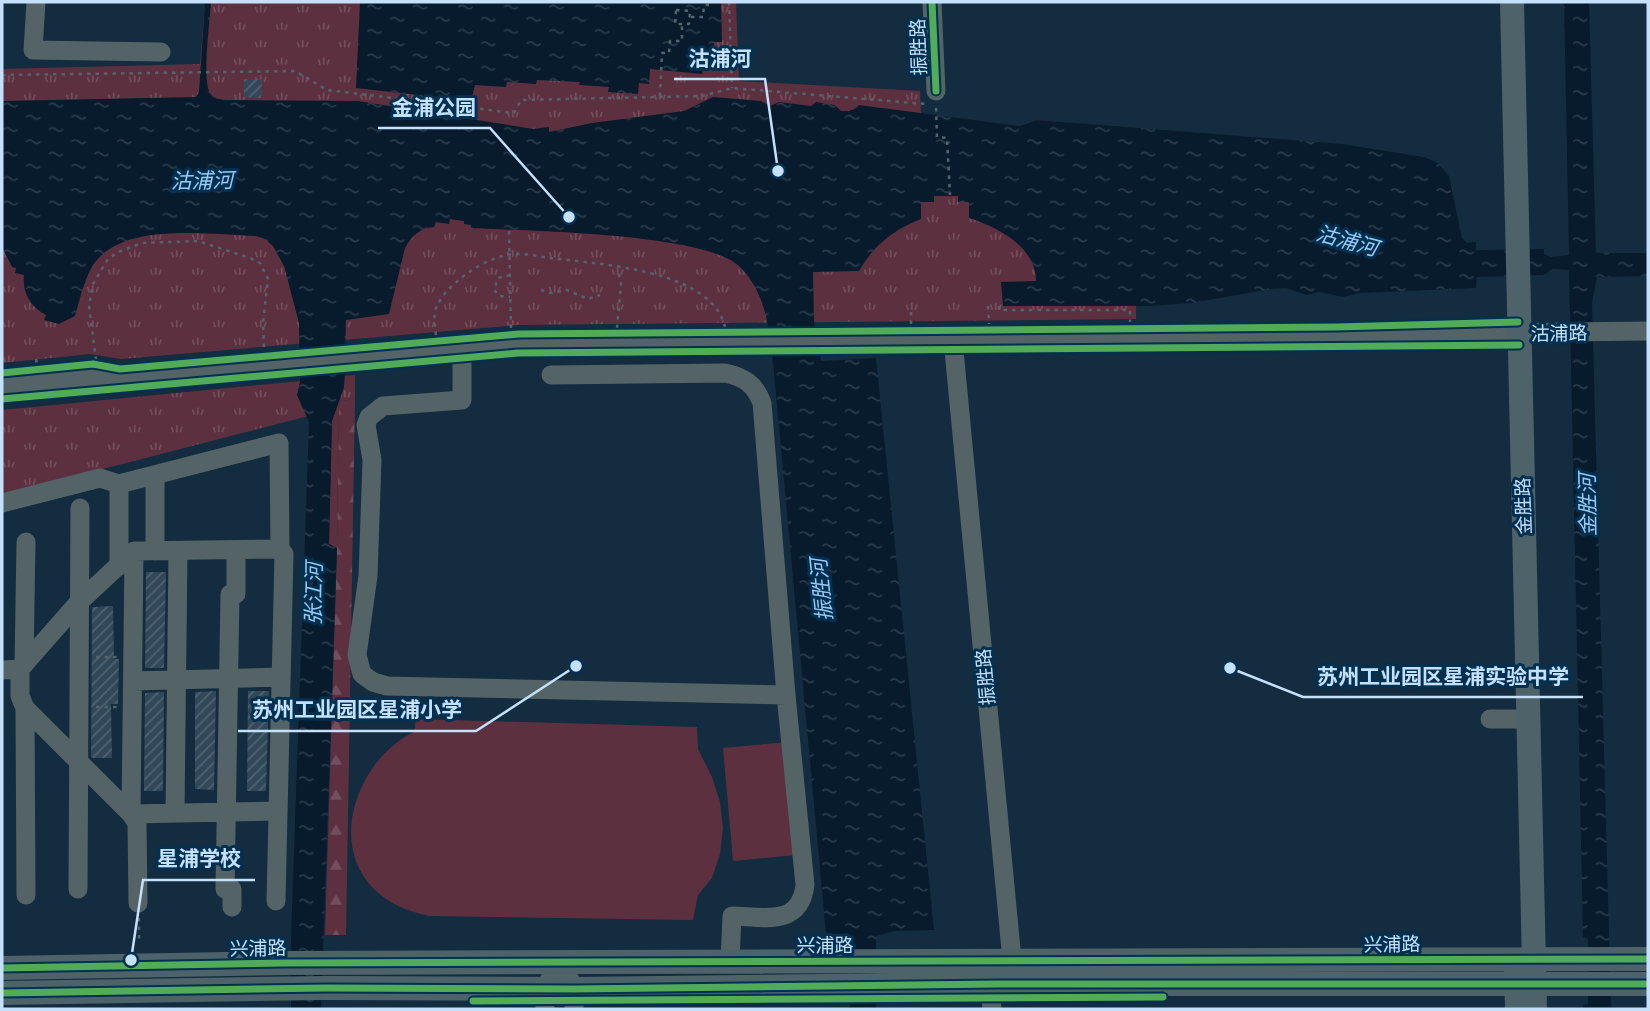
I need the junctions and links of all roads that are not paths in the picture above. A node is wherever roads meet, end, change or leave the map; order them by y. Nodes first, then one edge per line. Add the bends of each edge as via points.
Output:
1 (36, 2) edge
2 (932, 2) edge
3 (1497, 2) edge
4 (1512, 2) edge
5 (160, 52) dead end
6 (936, 90) dead end
7 (1510, 239) junction
8 (1648, 331) edge
9 (1511, 334) junction
10 (953, 340) junction
11 (463, 347) junction
12 (551, 375) dead end
13 (2, 386) edge
14 (155, 475) junction
15 (119, 484) junction
16 (2, 503) edge
17 (80, 508) dead end
18 (26, 542) dead end
19 (280, 549) junction
20 (236, 550) junction
21 (134, 551) junction
22 (155, 551) junction
23 (178, 551) junction
24 (119, 566) junction
25 (78, 603) junction
26 (15, 668) edge
27 (281, 677) junction
28 (229, 678) junction
29 (176, 680) junction
30 (133, 681) junction
31 (786, 695) junction
32 (15, 700) edge
33 (78, 761) junction
34 (276, 811) junction
35 (226, 812) junction
36 (175, 813) junction
37 (131, 814) junction
38 (78, 889) dead end
39 (26, 894) dead end
40 (276, 901) dead end
41 (138, 903) road end
42 (232, 907) dead end
43 (1525, 958) junction
44 (1648, 959) edge
45 (1012, 960) junction
46 (730, 961) junction
47 (560, 963) junction
48 (2, 968) edge
49 (1525, 983) junction
50 (998, 984) junction
51 (1648, 984) edge
52 (2, 993) edge
53 (545, 999) edge
54 (574, 999) edge
55 (992, 1009) edge
56 (1517, 1009) edge
57 (1535, 1009) edge

1 - 5 street via 33,50
2 - 6 street, 振胜路
3 - 7 main road, 金胜路
4 - 7 main road, 金胜路
7 - 9 main road, 金胜路
8 - 9 street, 沽浦路
9 - 10 street, 沽浦路
9 - 43 main road, 金胜路 via 1511,719
10 - 11 street, 沽浦路
10 - 45 street, 振胜路
11 - 13 street, 沽浦路
11 - 31 street via 462,400 383,406 366,425 372,460 368,576 357,655 362,674 387,686
12 - 31 street via 725,373 757,390 762,403
14 - 15 street
14 - 19 street via 279,443
14 - 22 street
15 - 16 street via 100,478
15 - 24 street
17 - 25 street
18 - 26 street
19 - 20 street
19 - 27 street via 284,554
20 - 23 street
20 - 28 street via 236,594 230,594
21 - 22 street
21 - 24 street
21 - 30 street
22 - 23 street
23 - 29 street
24 - 25 street
25 - 26 street
25 - 33 street
26 - 32 street
27 - 28 street
27 - 34 street
28 - 29 street
28 - 35 street
29 - 30 street
29 - 36 street
30 - 37 street
31 - 46 street via 804,898 786,915 732,916
32 - 33 street
32 - 39 street
33 - 37 street
33 - 38 street
34 - 35 street
34 - 40 street
35 - 36 street
35 - 42 street via 225,889 232,889
36 - 37 street
37 - 41 street via 137,823
43 - 44 main road, 兴浦路
43 - 45 main road, 兴浦路
43 - 49 main road, 金胜路
45 - 46 main road, 兴浦路
45 - 50 street
46 - 47 main road, 兴浦路
47 - 48 main road, 兴浦路
47 - 53 street
47 - 54 street
49 - 50 main road, 兴浦路
49 - 51 main road, 兴浦路
49 - 56 main road, 金胜路
49 - 57 main road, 金胜路
50 - 54 main road, 兴浦路
50 - 55 street
52 - 53 main road, 兴浦路 via 327,988
53 - 54 main road, 兴浦路

